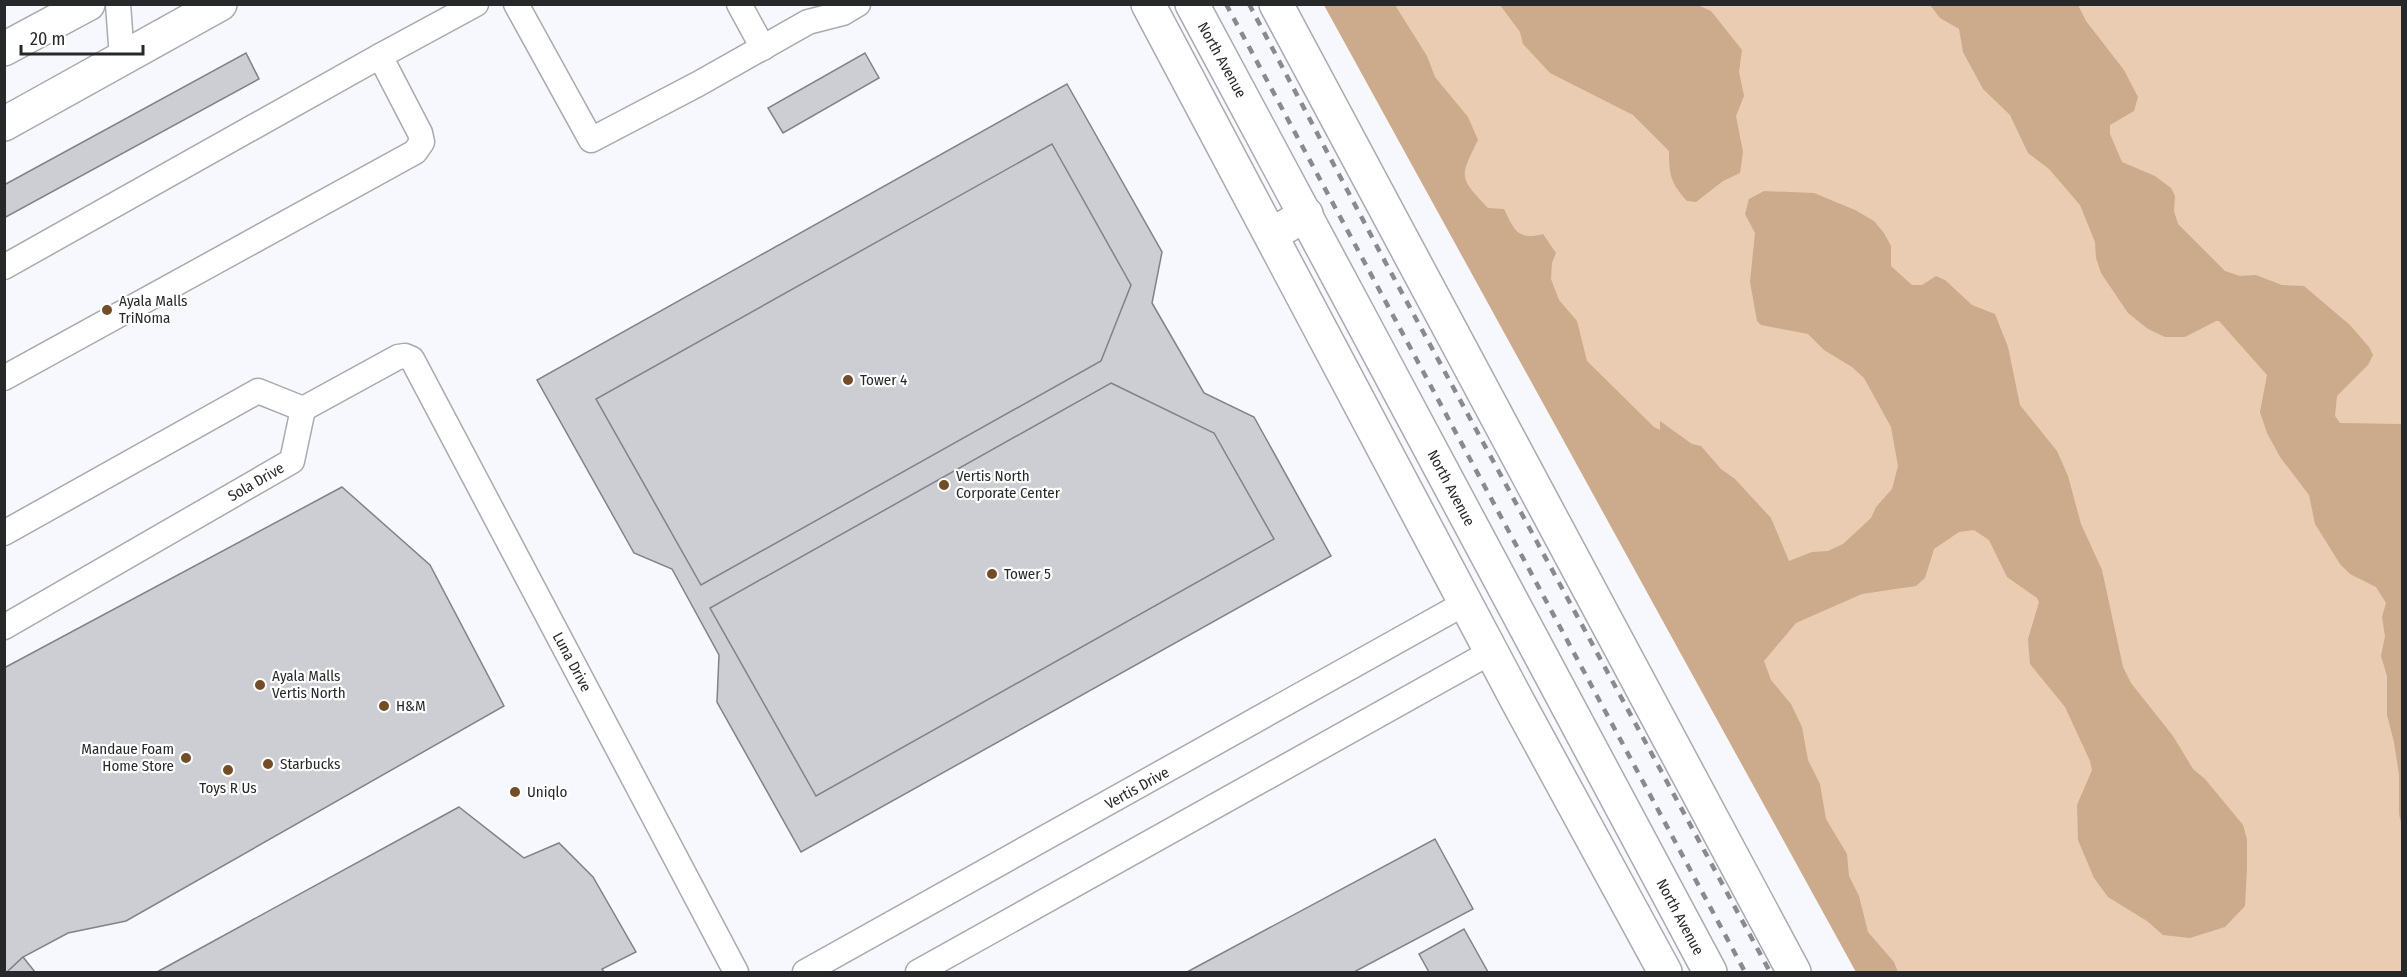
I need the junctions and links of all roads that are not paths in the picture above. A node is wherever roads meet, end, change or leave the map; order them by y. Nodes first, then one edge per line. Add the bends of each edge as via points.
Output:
1 (88, 4) edge
2 (118, 4) edge
3 (130, 4) edge
4 (220, 4) edge
5 (476, 4) edge
6 (516, 4) edge
7 (739, 4) edge
8 (1148, 4) edge
9 (1192, 4) edge
10 (1276, 4) edge
11 (834, 10) edge
12 (763, 48) junction
13 (4, 49) edge
14 (1216, 49) junction
15 (128, 54) junction
16 (380, 56) junction
17 (1183, 68) junction
18 (4, 124) edge
19 (1306, 214) junction
20 (1272, 235) junction
21 (4, 267) edge
22 (4, 378) edge
23 (303, 409) junction
24 (4, 533) edge
25 (1482, 547) junction
26 (1467, 602) junction
27 (4, 627) edge
28 (1491, 652) junction
29 (1561, 697) junction
30 (736, 972) edge
31 (806, 972) edge
32 (918, 972) edge
33 (1665, 972) edge
34 (1710, 972) edge
35 (1794, 972) edge

1 - 13 main road
2 - 15 lane
3 - 15 lane
4 - 15 main road
5 - 16 lane
6 - 12 lane via 591,140
7 - 12 lane
8 - 17 main road
9 - 14 main road, North Avenue
10 - 35 main road
11 - 12 lane
14 - 17 main road
14 - 19 main road, North Avenue
15 - 18 main road
16 - 21 lane
16 - 22 lane via 420,133 422,142 415,152
17 - 20 main road
19 - 20 main road
19 - 25 main road, North Avenue
20 - 26 main road
23 - 24 lane via 258,391
23 - 27 lane, Sola Drive via 292,461
23 - 30 lane, Luna Drive via 391,361 405,356 412,359
25 - 26 main road
25 - 29 main road, North Avenue
26 - 28 main road
26 - 31 lane, Vertis Drive
28 - 29 main road
28 - 32 lane
28 - 33 main road
29 - 34 main road, North Avenue

